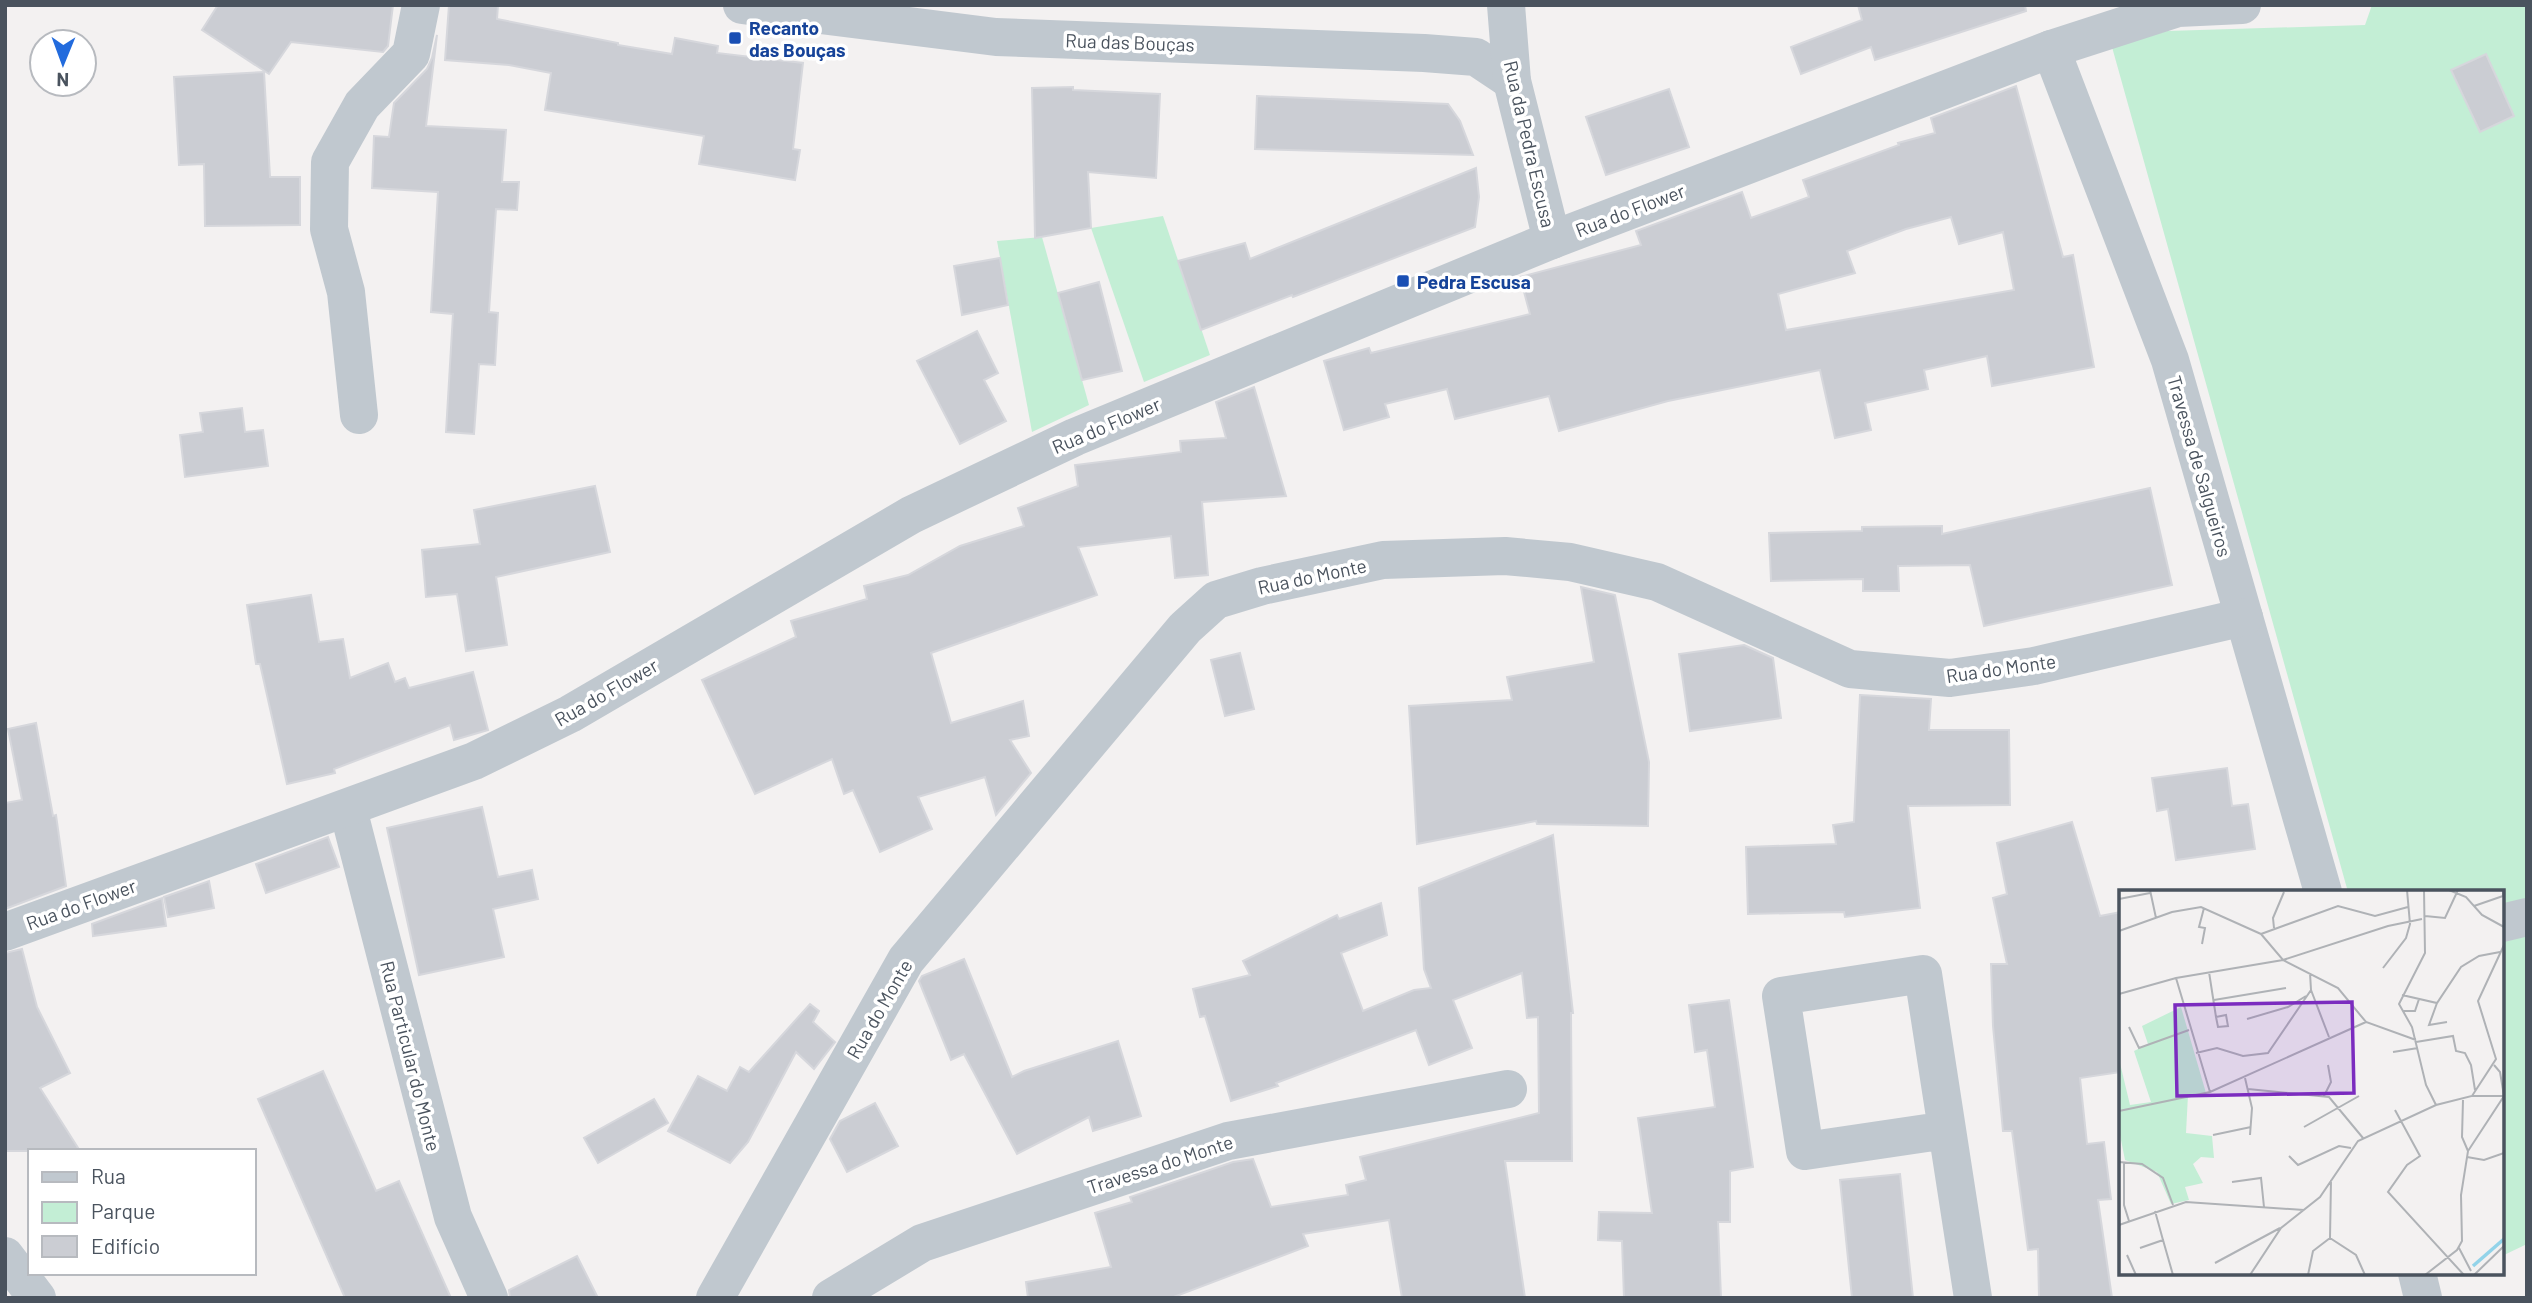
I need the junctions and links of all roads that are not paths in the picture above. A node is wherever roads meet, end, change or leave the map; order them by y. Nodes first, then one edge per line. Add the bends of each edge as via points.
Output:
1 (421, 5) edge
2 (742, 5) edge
3 (1506, 5) edge
4 (2242, 5) edge
5 (2051, 49) junction
6 (1512, 81) junction
7 (1552, 240) junction
8 (359, 415) dead end
9 (2244, 617) junction
10 (348, 809) junction
11 (2322, 890) edge
12 (2527, 917) edge
13 (2504, 923) edge
14 (5, 932) edge
15 (1508, 1089) dead end
16 (1947, 1130) junction
17 (5, 1256) edge
18 (2417, 1275) edge
19 (37, 1298) edge
20 (489, 1298) edge
21 (715, 1298) edge
22 (831, 1298) edge
23 (1973, 1298) edge
24 (2423, 1298) edge

1 - 8 street via 411,54 362,105 330,162 329,229 346,292
2 - 6 street, Rua das Bouças via 996,37 1476,57
3 - 6 street, Rua da Pedra Escusa
4 - 5 street, Rua do Flower via 2178,8
5 - 7 street, Rua do Flower
5 - 9 street, Travessa de Salgueiros via 2169,360
6 - 7 street, Rua da Pedra Escusa
7 - 10 street, Rua do Flower via 1074,437 911,515 570,714 474,761
9 - 11 street, Travessa de Salgueiros
9 - 21 street, Rua do Monte via 2034,666 1951,678 1850,669 1657,582 1570,562 1505,556 1383,560 1216,600 1185,628 906,960
10 - 14 street, Rua do Flower
10 - 20 street, Rua Particular do Monte via 453,1217
12 - 13 street
15 - 22 street, Travessa do Monte via 1228,1140 922,1243
16 - 16 street via 1923,974 1781,996 1805,1151
16 - 23 street
17 - 19 street
18 - 24 street

